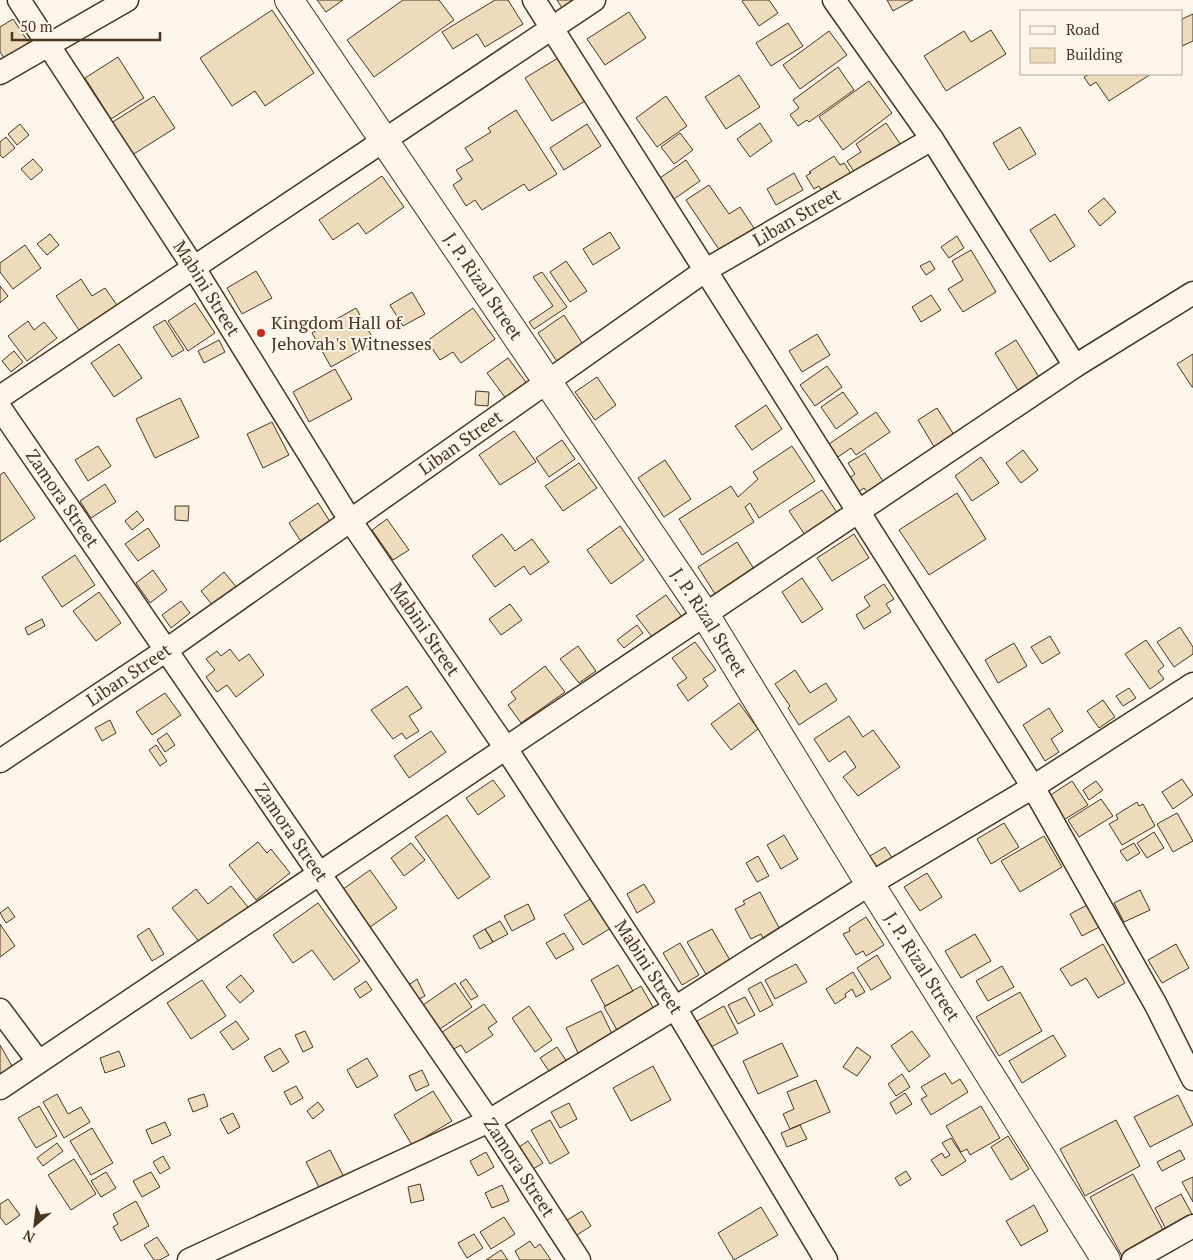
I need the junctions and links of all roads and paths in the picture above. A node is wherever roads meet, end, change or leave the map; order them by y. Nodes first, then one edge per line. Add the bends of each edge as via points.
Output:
1 (19, 0) edge
2 (126, 0) edge
3 (289, 0) edge
4 (534, 0) edge
5 (594, 0) edge
6 (834, 0) edge
7 (551, 27) junction
8 (48, 45) junction
9 (0, 73) edge
10 (932, 139) junction
11 (385, 142) junction
12 (194, 268) junction
13 (706, 270) junction
14 (1193, 293) edge
15 (1075, 366) junction
16 (548, 383) junction
17 (0, 397) edge
18 (0, 408) edge
19 (857, 511) junction
20 (350, 520) junction
21 (704, 614) junction
22 (165, 651) junction
23 (1193, 684) edge
24 (505, 747) junction
25 (0, 761) edge
26 (1033, 788) junction
27 (320, 872) junction
28 (870, 884) junction
29 (675, 1008) junction
30 (0, 1010) edge
31 (38, 1061) junction
32 (1193, 1079) edge
33 (0, 1088) edge
34 (489, 1120) junction
35 (1193, 1226) edge
36 (189, 1260) edge
37 (579, 1260) edge
38 (826, 1260) edge
39 (1106, 1260) edge
40 (1133, 1260) edge

1 - 8 street, Mabini Street
2 - 8 street
3 - 11 main road, J. P. Rizal Street
4 - 7 street
5 - 7 street
6 - 10 street
7 - 11 street
7 - 13 street
8 - 9 street
8 - 12 street, Mabini Street
10 - 13 street, Liban Street
10 - 15 street
11 - 12 street
11 - 16 main road, J. P. Rizal Street
12 - 17 street
12 - 20 street, Mabini Street
13 - 16 street, Liban Street
13 - 19 street
14 - 15 street
15 - 19 street
16 - 20 street, Liban Street
16 - 21 main road, J. P. Rizal Street
18 - 22 street, Zamora Street
19 - 21 street
19 - 26 street
20 - 22 street, Liban Street
20 - 24 street, Mabini Street
21 - 24 street
21 - 28 main road, J. P. Rizal Street
22 - 25 street, Liban Street
22 - 27 street, Zamora Street
23 - 26 street
24 - 27 street
24 - 29 street, Mabini Street
26 - 28 street
26 - 32 street via 1156,1006
27 - 31 street
27 - 34 street, Zamora Street
28 - 29 street
28 - 39 main road, J. P. Rizal Street
29 - 34 street
29 - 38 street, Mabini Street
30 - 31 street
31 - 33 street
34 - 36 street
34 - 37 street, Zamora Street
35 - 40 street

